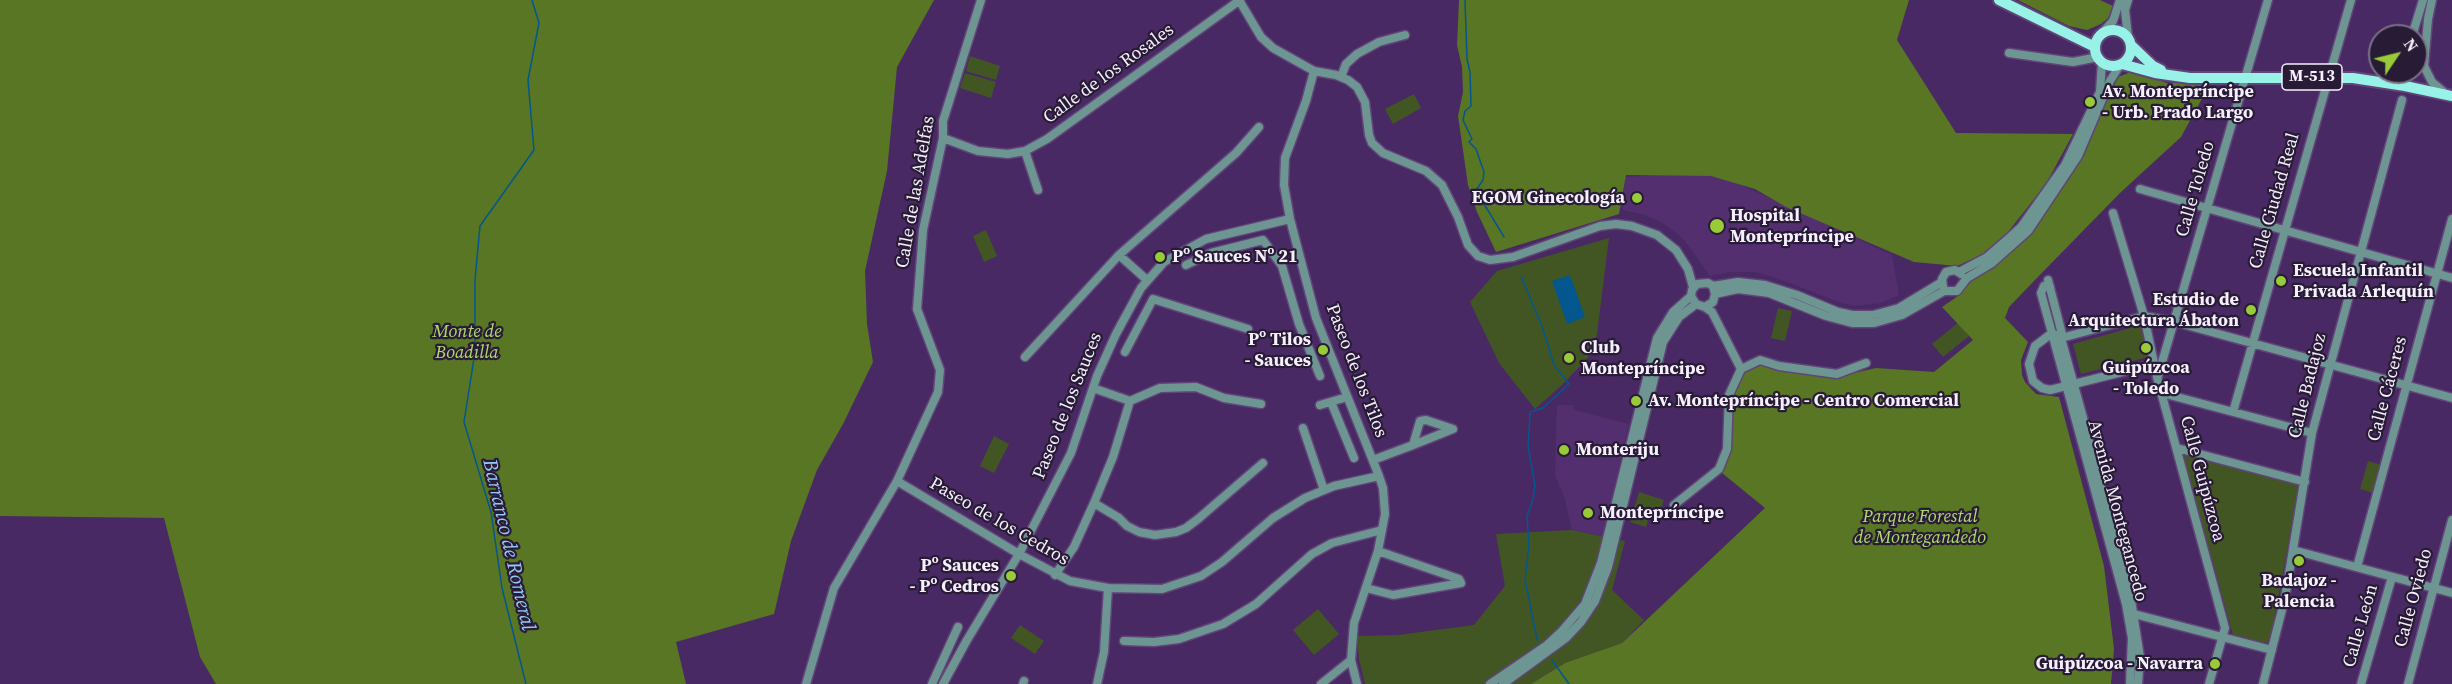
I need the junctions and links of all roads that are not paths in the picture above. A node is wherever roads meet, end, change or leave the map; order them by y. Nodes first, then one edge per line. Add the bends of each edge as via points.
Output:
1 (981, 0) edge
2 (1240, 0) edge
3 (1999, 0) edge
4 (2120, 0) edge
5 (2128, 0) edge
6 (2268, 0) edge
7 (2351, 0) edge
8 (2424, 0) edge
9 (2432, 0) edge
10 (2416, 24) edge
11 (2066, 33) junction
12 (2102, 34) junction
13 (1405, 35) dead end
14 (2130, 41) junction
15 (2009, 53) dead end
16 (2098, 55) junction
17 (2121, 64) junction
18 (1314, 71) junction
19 (2170, 74) junction
20 (1341, 77) junction
21 (2327, 77) junction
22 (2244, 78) junction
23 (2368, 81) edge
24 (2391, 84) edge
25 (2449, 95) edge
26 (2402, 100) dead end
27 (1258, 127) dead end
28 (943, 138) junction
29 (1025, 151) junction
30 (1038, 189) dead end
31 (2140, 189) dead end
32 (2207, 210) junction
33 (2113, 213) dead end
34 (1290, 219) junction
35 (2452, 219) edge
36 (2284, 231) junction
37 (1206, 239) junction
38 (1211, 253) junction
39 (2361, 253) junction
40 (1119, 255) junction
41 (1499, 260) junction
42 (1186, 265) dead end
43 (1959, 272) junction
44 (2438, 274) junction
45 (2452, 278) edge
46 (1148, 280) junction
47 (1704, 282) junction
48 (1942, 282) junction
49 (1964, 283) junction
50 (1141, 288) junction
51 (1714, 290) junction
52 (1947, 290) junction
53 (1692, 291) junction
54 (1153, 299) junction
55 (1706, 307) junction
56 (2144, 316) junction
57 (1316, 318) junction
58 (2175, 322) junction
59 (1299, 324) junction
60 (1248, 329) dead end
61 (2052, 333) junction
62 (2061, 338) junction
63 (2252, 343) junction
64 (2152, 351) junction
65 (1125, 352) dead end
66 (2166, 352) junction
67 (1025, 357) dead end
68 (1866, 363) dead end
69 (2154, 364) junction
70 (2329, 364) junction
71 (1741, 369) junction
72 (1320, 376) dead end
73 (2157, 377) junction
74 (2071, 386) junction
75 (2406, 386) junction
76 (1093, 388) junction
77 (2162, 393) junction
78 (1347, 397) junction
79 (2452, 398) edge
80 (1130, 401) junction
81 (1331, 402) junction
82 (1261, 404) dead end
83 (1320, 405) dead end
84 (2233, 411) junction
85 (1303, 428) dead end
86 (2312, 433) junction
87 (1413, 445) junction
88 (2176, 448) junction
89 (1354, 458) dead end
90 (1373, 460) junction
91 (1263, 463) dead end
92 (1379, 476) junction
93 (897, 481) junction
94 (2305, 482) junction
95 (1324, 490) junction
96 (1094, 503) junction
97 (1674, 505) dead end
98 (2452, 520) edge
99 (1382, 530) junction
100 (2293, 550) junction
101 (1378, 551) junction
102 (1019, 554) junction
103 (2357, 567) junction
104 (1055, 575) junction
105 (2392, 577) junction
106 (1108, 588) junction
107 (1366, 588) junction
108 (2433, 588) junction
109 (2452, 593) edge
110 (2134, 614) junction
111 (2222, 638) junction
112 (966, 640) junction
113 (1124, 641) dead end
114 (2272, 650) junction
115 (1351, 660) junction
116 (806, 684) edge
117 (932, 684) edge
118 (943, 684) edge
119 (1097, 684) edge
120 (1321, 684) edge
121 (1357, 684) edge
122 (1490, 684) edge
123 (1503, 684) edge
124 (2130, 684) edge
125 (2138, 684) edge
126 (2210, 684) edge
127 (2263, 684) edge
128 (2361, 684) edge
129 (2408, 684) edge

1 - 28 street, Calle de las Adelfas via 944,120
2 - 18 street via 1261,37
2 - 29 street, Calle de los Rosales
3 - 11 main road, M-513
4 - 12 street via 2113,21
5 - 14 street via 2125,10
6 - 22 street, Calle Toledo
7 - 21 street, Calle Ciudad Real
8 - 10 street
9 - 25 street via 2424,66 2432,82
11 - 12 main road, M-513
11 - 16 main road, M-513
12 - 14 main road, M-513 via 2117,30
12 - 16 main road
13 - 20 street via 1379,42 1357,54 1346,64
14 - 17 main road via 2128,59
14 - 19 main road, M-513 via 2153,66
15 - 16 street via 2073,63
16 - 17 main road, M-513 via 2110,66
16 - 43 street via 2100,92 2065,165 2021,227 1987,257
17 - 19 main road, M-513
17 - 49 street via 2078,156 2028,231
18 - 20 street
18 - 34 street, Paseo de los Tilos via 1285,158 1284,184
19 - 22 main road, M-513
20 - 41 street via 1363,95 1372,143 1383,153 1426,171 1442,185 1468,245 1478,256
21 - 22 main road, M-513
21 - 23 main road, M-513
21 - 36 street, Calle Ciudad Real
22 - 32 street, Calle Toledo
24 - 25 main road, M-513
26 - 39 street, Calle Badajoz
27 - 40 street via 1236,153
28 - 29 street, Calle de los Rosales via 978,151
28 - 93 street, Calle de las Adelfas via 922,230 917,309 940,370 938,392
29 - 30 street
31 - 32 street
32 - 36 street
32 - 58 street, Calle Toledo
33 - 56 street, Calle Guipúzcoa
34 - 37 street, Paseo de los Sauces
34 - 57 street, Paseo de los Tilos
35 - 44 street, Calle Cáceres
36 - 39 street
36 - 63 street, Calle Ciudad Real
37 - 38 street
37 - 46 street, Paseo de los Sauces via 1164,262
38 - 42 street
38 - 59 street via 1263,240 1282,266
39 - 44 street
39 - 70 street, Calle Badajoz
40 - 46 street
40 - 67 street
41 - 47 street via 1600,221 1632,220 1670,238
41 - 53 street via 1600,226 1632,226 1657,235 1676,250 1688,269
43 - 48 street via 1946,272
43 - 49 street
44 - 45 street
44 - 75 street, Calle Cáceres
46 - 50 street, Paseo de los Sauces
47 - 51 street
47 - 53 street
48 - 51 street via 1899,308 1873,315 1838,312 1765,285 1738,282
48 - 52 street
49 - 52 street via 1958,291
50 - 54 street
50 - 76 street, Paseo de los Sauces
51 - 52 street via 1759,291 1843,320 1874,322 1902,315
51 - 55 street
53 - 55 street
53 - 122 street via 1663,325 1653,348 1601,563 1585,604 1554,639
54 - 60 street
54 - 65 street
55 - 71 street
55 - 123 street via 1679,317 1663,342 1608,567 1595,602 1566,638
56 - 58 street
56 - 62 street
56 - 64 street, Calle Guipúzcoa
57 - 59 street
57 - 78 street, Paseo de los Tilos
58 - 63 street
58 - 66 street, Calle Toledo
59 - 72 street
61 - 62 street
61 - 62 street, Avenida Montegancedo via 2041,293 2049,284
61 - 74 street, Avenida Montegancedo
61 - 74 street via 2032,351 2029,364 2033,381 2042,388 2055,390
62 - 74 street, Avenida Montegancedo
63 - 70 street
63 - 84 street, Calle Ciudad Real
64 - 66 street
64 - 69 street, Calle Guipúzcoa
66 - 73 street, Calle Toledo
68 - 71 street via 1837,374 1760,360
69 - 73 street, Calle Guipúzcoa
69 - 74 street
70 - 75 street
70 - 86 street, Calle Badajoz
71 - 97 street via 1729,395 1727,449 1719,469
73 - 77 street, Calle Guipúzcoa
74 - 110 street, Avenida Montegancedo via 2128,581
74 - 124 street, Avenida Montegancedo via 2126,604 2132,638
75 - 79 street
75 - 103 street, Calle Cáceres
76 - 80 street
76 - 102 street, Paseo de los Sauces via 1071,453
77 - 84 street
77 - 88 street, Calle Guipúzcoa
78 - 81 street
78 - 90 street, Paseo de los Tilos
80 - 82 street via 1160,388 1196,387 1224,398
80 - 96 street
81 - 83 street
81 - 89 street
84 - 86 street
85 - 95 street
86 - 94 street, Calle Badajoz
87 - 87 street via 1443,433 1453,429 1420,421
87 - 90 street
88 - 94 street
88 - 111 street, Calle Guipúzcoa via 2225,628
90 - 92 street, Paseo de los Tilos
91 - 96 street via 1186,528 1176,532 1139,532
92 - 95 street, Paseo de los Cedros
92 - 99 street, Paseo de los Tilos via 1385,514
93 - 102 street, Paseo de los Cedros
93 - 116 street, Calle de las Adelfas via 834,588
94 - 100 street, Calle Badajoz
95 - 106 street, Paseo de los Cedros via 1273,518 1201,576 1162,590
96 - 104 street via 1074,547
98 - 108 street, Calle Oviedo
99 - 101 street, Paseo de los Tilos
99 - 113 street via 1332,543 1312,554 1256,604 1223,624 1179,639
100 - 103 street
100 - 114 street, Calle Badajoz
101 - 107 street, Paseo de los Tilos
101 - 107 street via 1459,579 1461,583 1393,595
102 - 104 street, Paseo de los Cedros
102 - 112 street, Paseo de los Sauces
103 - 105 street
104 - 106 street, Paseo de los Cedros
105 - 108 street
105 - 128 street, Calle León
106 - 119 street via 1104,652
107 - 115 street, Paseo de los Tilos via 1354,623
108 - 109 street
108 - 129 street, Calle Oviedo
110 - 111 street
110 - 125 street, Avenida Montegancedo via 2140,657
111 - 114 street
111 - 126 street, Calle Guipúzcoa
112 - 117 street via 957,631
112 - 118 street, Paseo de los Sauces
114 - 127 street, Calle Badajoz
115 - 120 street
115 - 121 street, Paseo de los Tilos

